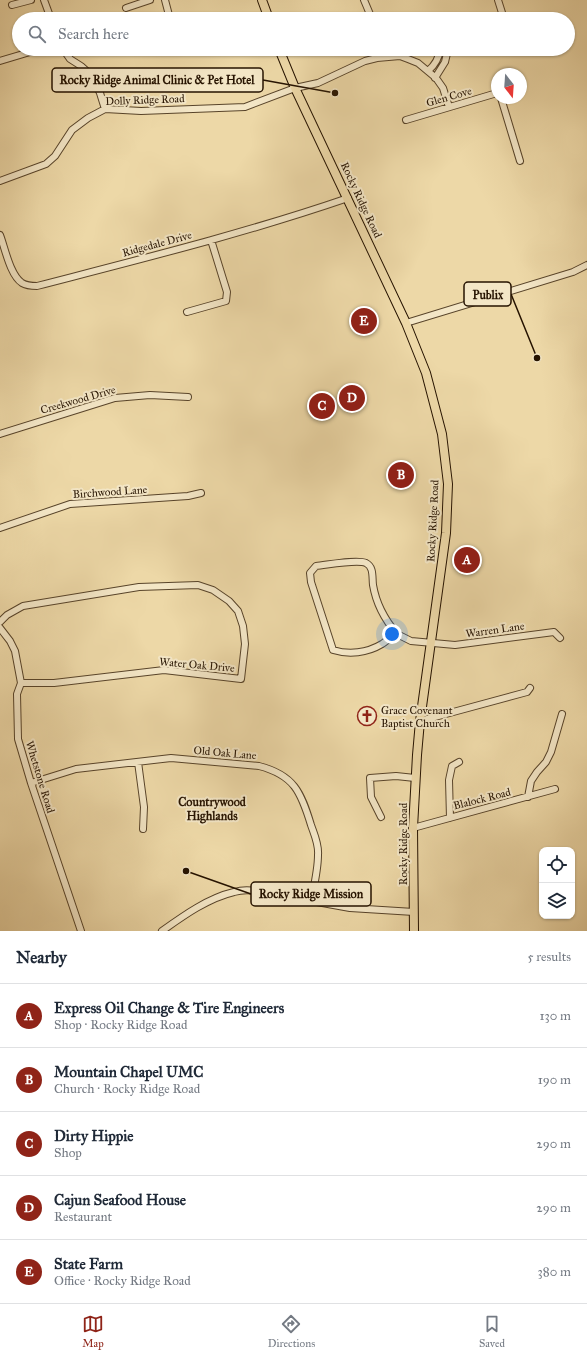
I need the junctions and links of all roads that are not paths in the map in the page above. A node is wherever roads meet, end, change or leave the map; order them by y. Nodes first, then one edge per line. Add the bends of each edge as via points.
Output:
1 (31, 0) edge
2 (44, 0) edge
3 (150, 0) edge
4 (165, 0) edge
5 (262, 0) edge
6 (364, 0) edge
7 (498, 0) edge
8 (12, 5) dead end
9 (126, 8) dead end
10 (48, 12) edge
11 (168, 12) edge
12 (266, 12) edge
13 (369, 12) edge
14 (502, 12) edge
15 (17, 56) edge
16 (68, 56) edge
17 (282, 56) edge
18 (440, 56) edge
19 (447, 56) edge
20 (0, 61) edge
21 (428, 71) junction
22 (435, 78) junction
23 (295, 88) junction
24 (491, 96) edge
25 (503, 104) edge
26 (449, 107) junction
27 (105, 109) junction
28 (406, 120) dead end
29 (520, 160) dead end
30 (0, 181) edge
31 (348, 198) junction
32 (0, 235) edge
33 (211, 240) junction
34 (587, 265) edge
35 (187, 312) dead end
36 (406, 323) junction
37 (188, 397) dead end
38 (0, 433) edge
39 (201, 493) dead end
40 (0, 528) edge
41 (0, 622) edge
42 (0, 628) edge
43 (397, 634) junction
44 (560, 638) dead end
45 (431, 642) junction
46 (21, 683) junction
47 (530, 688) dead end
48 (562, 714) dead end
49 (420, 721) junction
50 (138, 762) junction
51 (459, 762) dead end
52 (415, 778) junction
53 (31, 783) junction
54 (555, 789) dead end
55 (528, 798) junction
56 (381, 817) dead end
57 (450, 818) junction
58 (413, 828) junction
59 (143, 829) dead end
60 (311, 901) junction
61 (414, 912) junction
62 (81, 931) edge
63 (162, 931) edge
64 (414, 931) edge

1 - 8 street
2 - 10 street
3 - 9 street
4 - 11 street
5 - 12 main road
6 - 13 street
7 - 14 street
15 - 20 street
16 - 27 street via 91,75
17 - 23 main road, Rocky Ridge Road
18 - 21 street via 436,64
19 - 22 street
21 - 22 street, Dolly Ridge Road
21 - 23 street, Dolly Ridge Road via 408,58 386,56 365,61 318,83
22 - 26 street, Dolly Ridge Road via 443,88
23 - 27 street, Dolly Ridge Road via 245,107 141,111
23 - 31 main road, Rocky Ridge Road
24 - 26 street, Glen Cove
25 - 29 street
26 - 28 street, Glen Cove
27 - 30 street, Dolly Ridge Road via 72,130 55,156 46,164
31 - 33 street, Ridgedale Drive
31 - 36 main road, Rocky Ridge Road
32 - 33 street, Ridgedale Drive via 12,271 21,283 30,286
33 - 35 street via 227,292 226,301
34 - 36 street via 573,272
36 - 45 main road, Rocky Ridge Road via 426,373 442,434 448,484 446,533
37 - 38 street, Creekwood Drive via 150,395 115,398
39 - 40 street, Birchwood Lane via 70,504
41 - 46 street, Water Oak Drive via 23,606 139,587 198,586 213,590 229,601 238,611 243,626 245,644 241,679 164,670 54,683
42 - 46 street, Whetstone Road via 15,651
43 - 43 street via 389,625 379,605 372,570 367,563 358,561 316,566 310,573 334,650 343,653 362,652 382,644
43 - 45 street via 411,641
44 - 45 street, Warren Lane via 554,632 455,645
45 - 49 main road, Rocky Ridge Road
46 - 53 street, Whetstone Road via 17,694 18,739
47 - 49 street via 527,692
48 - 55 street via 551,752 531,781
49 - 52 main road, Rocky Ridge Road
50 - 53 street, Old Oak Lane via 76,769
50 - 59 street via 144,807
50 - 60 street, Old Oak Lane via 171,758 259,766 285,776 299,792 317,842 318,866
51 - 57 street via 452,766 449,780
52 - 56 street via 370,778 371,797
52 - 58 main road, Rocky Ridge Road
53 - 62 street, Whetstone Road
54 - 55 street, Blalock Road
55 - 57 street, Blalock Road
57 - 58 street, Blalock Road
58 - 61 main road, Rocky Ridge Road
60 - 61 street via 367,910
60 - 63 street via 256,891 234,892 192,910
61 - 64 main road, Rocky Ridge Road

